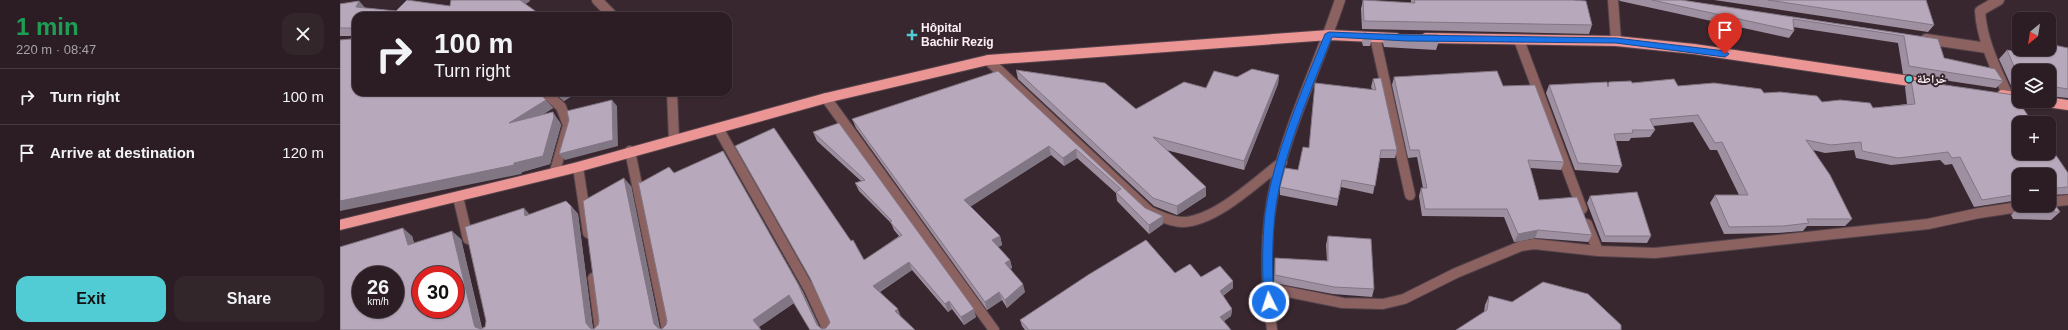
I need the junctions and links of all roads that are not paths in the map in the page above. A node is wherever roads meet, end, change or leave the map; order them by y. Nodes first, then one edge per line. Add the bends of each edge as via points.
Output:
1 (597, 0) edge
2 (1340, 0) edge
3 (1613, 0) edge
4 (1999, 0) edge
5 (609, 12) edge
6 (1329, 34) junction
7 (1375, 37) junction
8 (1917, 37) edge
9 (1519, 40) junction
10 (1616, 40) junction
11 (1987, 48) junction
12 (988, 60) junction
13 (1930, 84) edge
14 (1992, 94) edge
15 (549, 96) edge
16 (672, 96) edge
17 (2008, 96) junction
18 (2012, 97) edge
19 (826, 98) junction
20 (2056, 103) edge
21 (2068, 105) edge
22 (718, 128) junction
23 (674, 140) junction
24 (630, 151) junction
25 (1282, 162) junction
26 (578, 167) junction
27 (555, 171) junction
28 (1410, 195) dead end
29 (458, 197) junction
30 (2068, 200) edge
31 (2056, 201) edge
32 (2012, 208) edge
33 (340, 225) edge
34 (590, 248) edge
35 (470, 249) edge
36 (1598, 251) junction
37 (592, 270) edge
38 (1268, 288) junction
39 (600, 330) edge
40 (668, 330) edge
41 (828, 330) edge
42 (994, 330) edge
43 (1272, 330) edge

1 - 5 street
2 - 6 street
3 - 10 street
4 - 11 street via 1980,11
6 - 7 main road
6 - 12 main road
6 - 25 street
7 - 9 main road
7 - 28 street
8 - 11 street
9 - 10 main road
9 - 36 street
10 - 13 main road
11 - 17 street
12 - 19 main road
12 - 25 street via 1150,212 1170,220 1185,222 1219,209
14 - 17 main road
15 - 27 street via 561,107 568,125
16 - 23 street
17 - 18 main road
19 - 22 main road
19 - 42 street
20 - 21 main road
22 - 23 main road
22 - 41 street via 809,289
23 - 24 main road
24 - 26 main road
24 - 40 street
25 - 38 street via 1270,212
26 - 27 main road
26 - 34 street
27 - 29 main road
29 - 33 main road
29 - 35 street
30 - 31 street
32 - 36 street via 1928,224 1655,253
36 - 38 street via 1550,245 1521,246 1456,273 1404,299 1383,304 1343,303
37 - 39 street
38 - 43 street

